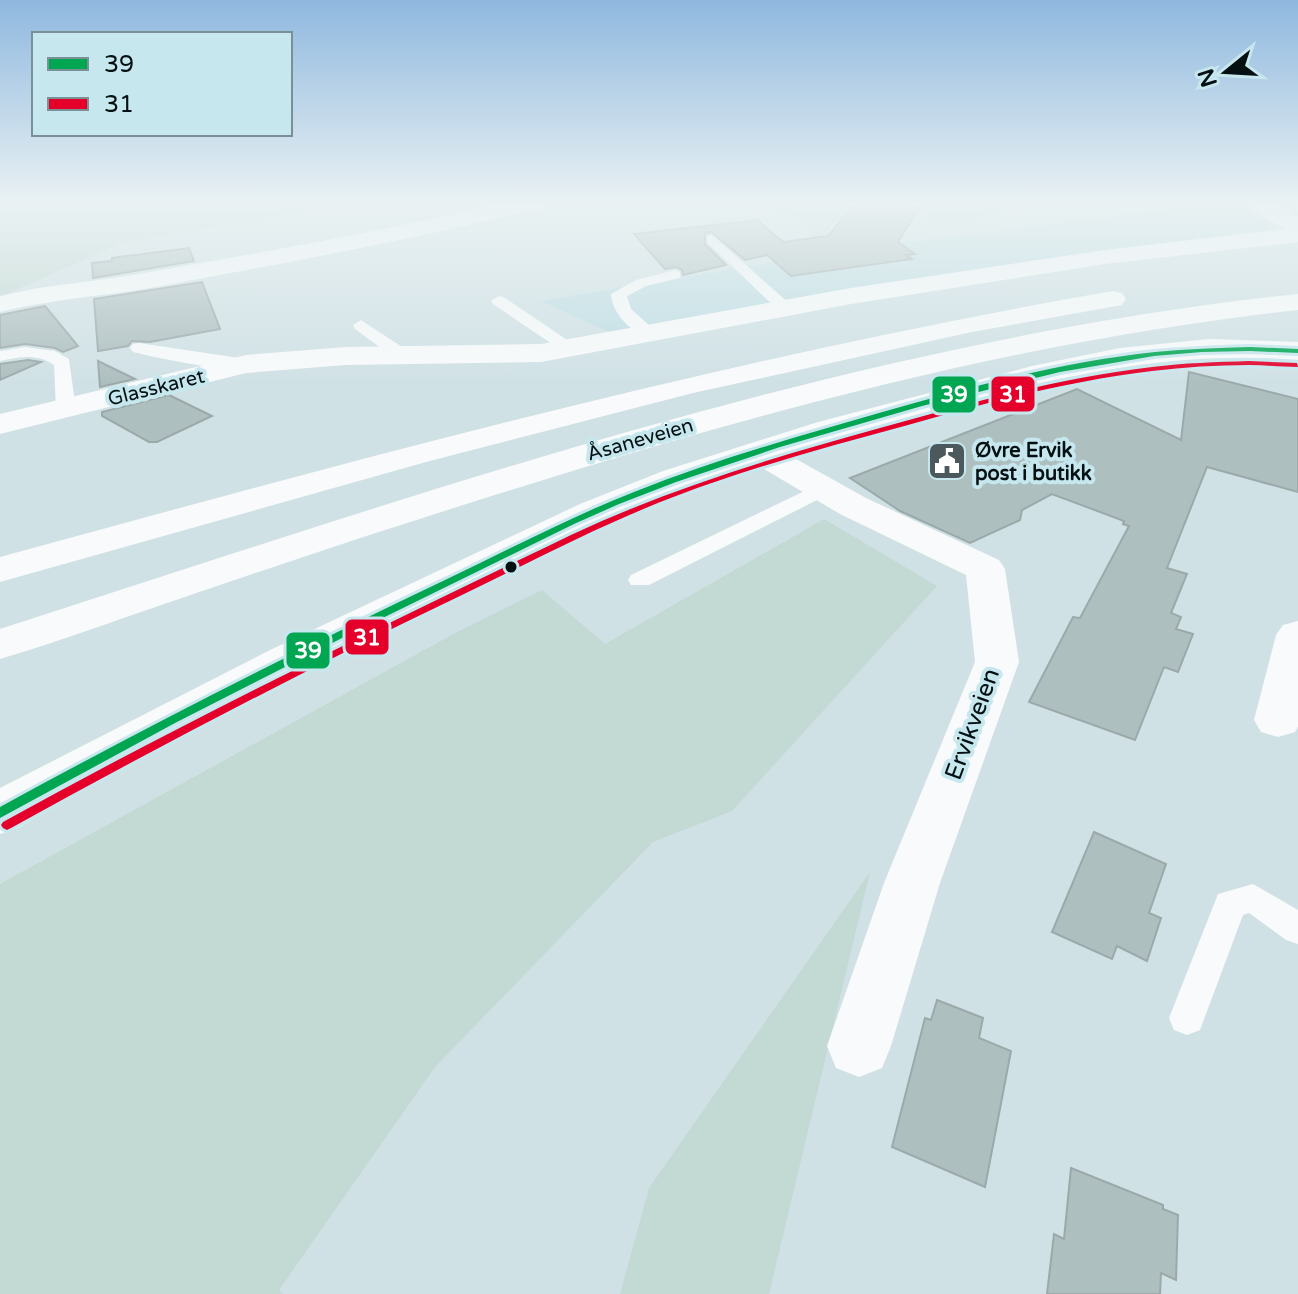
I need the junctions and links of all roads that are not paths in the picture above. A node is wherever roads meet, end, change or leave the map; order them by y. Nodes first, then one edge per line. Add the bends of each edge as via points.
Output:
1 (248, 262) edge
2 (737, 262) edge
3 (1071, 262) edge
4 (1298, 274) edge
5 (675, 275) dead end
6 (499, 301) dead end
7 (1298, 302) edge
8 (0, 304) edge
9 (785, 308) junction
10 (361, 325) dead end
11 (651, 334) junction
12 (139, 348) dead end
13 (570, 348) junction
14 (1298, 351) edge
15 (402, 355) junction
16 (0, 356) edge
17 (246, 364) junction
18 (66, 410) junction
19 (0, 424) edge
20 (769, 459) junction
21 (821, 489) junction
22 (0, 570) edge
23 (640, 580) dead end
24 (1298, 635) edge
25 (0, 644) edge
26 (1278, 720) dead end
27 (0, 813) edge
28 (1298, 929) edge
29 (1187, 1018) dead end
30 (859, 1046) dead end

1 - 8 main road
2 - 9 lane
3 - 9 main road, Glasskaret
4 - 22 main road, Åsaneveien via 1029,312 750,370 335,476
5 - 11 lane via 619,294 620,307
6 - 13 lane
7 - 25 main road, Åsaneveien via 1024,345 783,399 608,447
9 - 11 main road, Glasskaret
10 - 15 lane
11 - 13 main road, Glasskaret
12 - 17 lane, Glasskaret
13 - 15 main road, Glasskaret
14 - 20 main road via 1202,347 1103,361 999,383
15 - 17 main road, Glasskaret
16 - 18 lane via 54,355 63,363
17 - 18 main road, Glasskaret
18 - 19 main road, Glasskaret
20 - 21 main road, Ervikveien
20 - 27 main road via 639,493 350,628
21 - 23 lane
21 - 30 main road, Ervikveien via 985,569 997,662 912,883
24 - 26 main road
28 - 29 lane via 1253,898 1230,904

